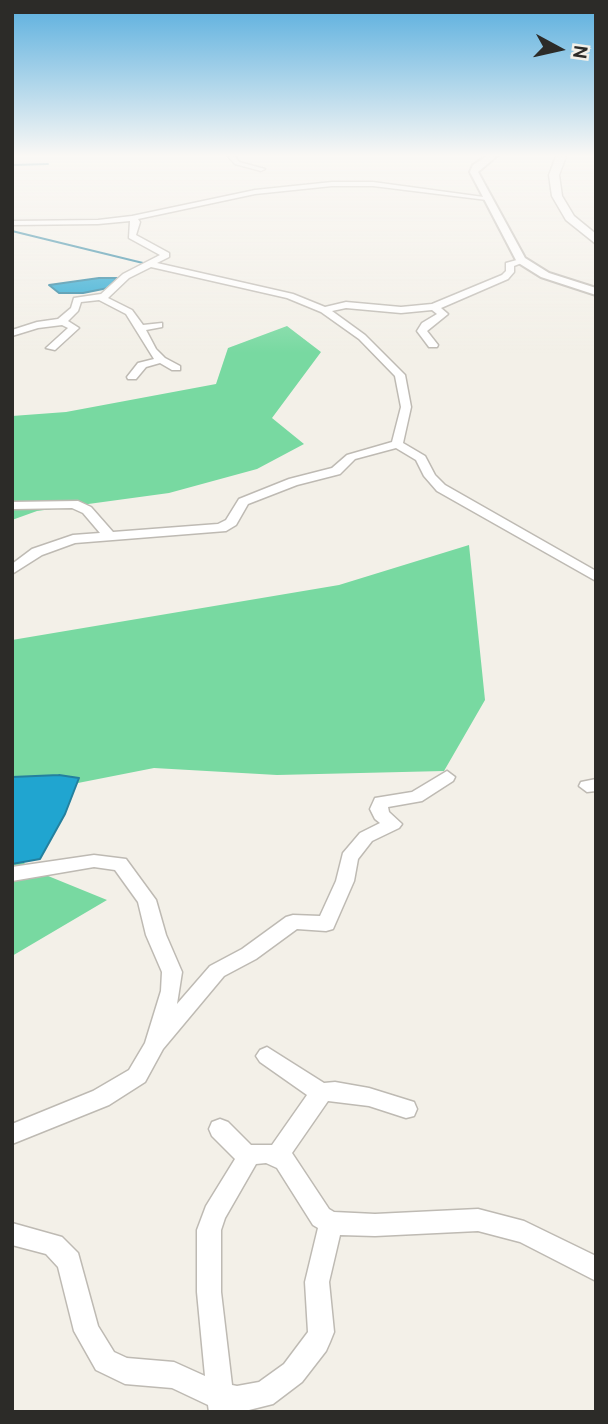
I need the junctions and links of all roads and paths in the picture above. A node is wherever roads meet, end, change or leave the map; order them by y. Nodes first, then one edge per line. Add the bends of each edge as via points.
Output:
1 (107, 220) edge
2 (134, 220) edge
3 (499, 220) edge
4 (573, 220) edge
5 (583, 220) edge
6 (12, 223) edge
7 (596, 233) edge
8 (596, 240) edge
9 (521, 260) junction
10 (151, 264) junction
11 (596, 292) edge
12 (103, 297) junction
13 (434, 307) junction
14 (324, 310) junction
15 (145, 317) dead end
16 (133, 318) junction
17 (62, 321) junction
18 (159, 325) dead end
19 (140, 328) junction
20 (14, 337) edge
21 (433, 345) dead end
22 (51, 348) dead end
23 (159, 366) junction
24 (176, 368) dead end
25 (132, 377) dead end
26 (397, 444) junction
27 (14, 505) dead end
28 (110, 537) junction
29 (12, 570) edge
30 (596, 577) edge
31 (447, 777) dead end
32 (12, 874) edge
33 (155, 1045) junction
34 (267, 1056) dead end
35 (322, 1093) junction
36 (406, 1109) dead end
37 (220, 1129) dead end
38 (12, 1133) edge
39 (278, 1156) junction
40 (248, 1157) junction
41 (331, 1223) junction
42 (12, 1234) edge
43 (596, 1269) edge
44 (220, 1404) edge

1 - 6 street
2 - 10 street via 132,236 166,255
3 - 9 main road
4 - 8 highway
5 - 7 highway
9 - 11 main road via 545,275
9 - 13 street via 509,265 505,277
10 - 12 street via 126,276
10 - 14 street via 290,296
12 - 16 street
12 - 17 street via 77,300 75,309
13 - 14 street via 401,310 346,305
13 - 21 street via 443,314 422,331
14 - 26 street via 362,337 400,375 407,407
15 - 16 street
16 - 19 street
17 - 20 street
17 - 22 street via 74,328
18 - 19 street
19 - 23 street
23 - 24 street
23 - 25 street via 140,368
26 - 28 street via 351,457 336,471 243,502 231,522 221,528
26 - 30 street via 421,458 441,488
27 - 28 street via 74,504 87,510
28 - 29 street via 51,545
31 - 33 street via 415,797 381,802 382,815 393,824 366,837 349,857 345,881 326,924 293,922 217,971
32 - 33 street via 94,861 120,863 147,900 172,972
33 - 38 street via 137,1076 125,1085
34 - 35 street
35 - 36 street via 369,1097
35 - 39 street
37 - 40 street
39 - 40 street via 254,1153
39 - 41 street via 321,1217
40 - 44 street via 209,1230 209,1292
41 - 43 street via 478,1220 524,1232
41 - 44 street via 317,1282 321,1332 307,1358 264,1395
42 - 44 street via 53,1245 69,1261 86,1331 105,1361 125,1371 174,1375

